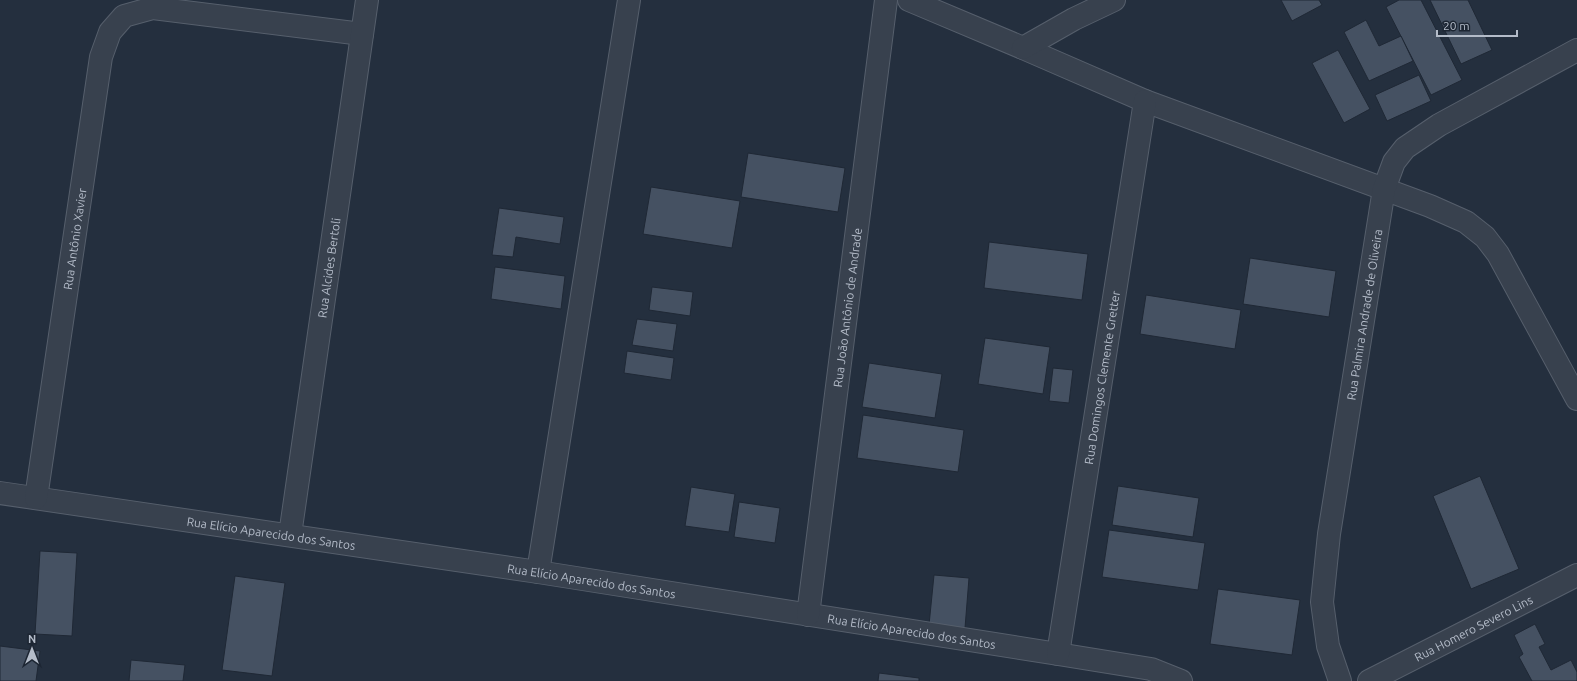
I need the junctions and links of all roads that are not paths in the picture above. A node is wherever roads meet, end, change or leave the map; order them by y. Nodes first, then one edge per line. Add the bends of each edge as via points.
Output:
1 (367, 0) edge
2 (629, 0) edge
3 (886, 0) edge
4 (909, 0) edge
5 (1114, 0) edge
6 (362, 34) junction
7 (1023, 48) junction
8 (1577, 50) edge
9 (1145, 102) junction
10 (1384, 189) junction
11 (1577, 399) edge
12 (0, 493) edge
13 (36, 498) junction
14 (290, 535) junction
15 (538, 572) junction
16 (1577, 575) edge
17 (808, 615) junction
18 (1058, 654) junction
19 (1181, 681) edge
20 (1340, 681) edge
21 (1369, 681) edge

1 - 6 street, Rua Alcides Bertoli
2 - 15 street
3 - 17 street, Rua João Antônio de Andrade
4 - 7 street
5 - 7 street
6 - 13 street, Rua Antônio Xavier via 153,8 124,16 110,32 101,57
6 - 14 street, Rua Alcides Bertoli
7 - 9 street
8 - 10 street, Rua Palmira Andrade de Oliveira via 1439,125 1405,148 1394,162
9 - 10 street
9 - 18 street, Rua Domingos Clemente Gretter
10 - 11 street via 1466,222 1485,237 1498,254
10 - 20 street, Rua Palmira Andrade de Oliveira via 1329,534 1322,602 1328,646
12 - 13 street, Rua Elício Aparecido dos Santos
13 - 14 street, Rua Elício Aparecido dos Santos
14 - 15 street, Rua Elício Aparecido dos Santos
15 - 17 street, Rua Elício Aparecido dos Santos
16 - 21 street, Rua Homero Severo Lins
17 - 18 street, Rua Elício Aparecido dos Santos
18 - 19 street, Rua Elício Aparecido dos Santos via 1150,669

